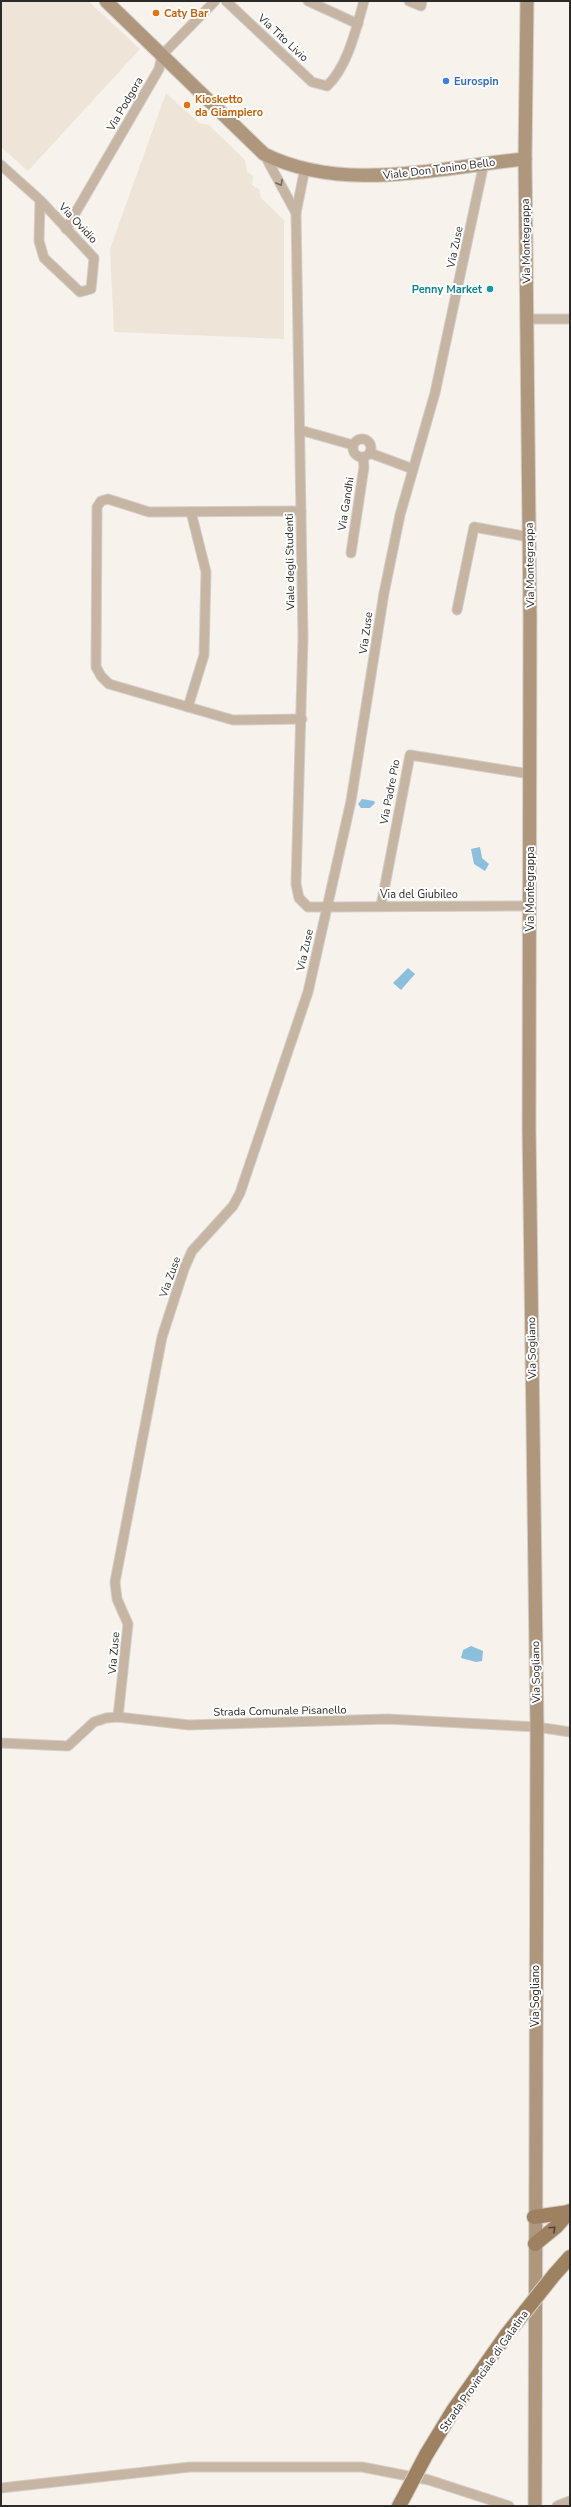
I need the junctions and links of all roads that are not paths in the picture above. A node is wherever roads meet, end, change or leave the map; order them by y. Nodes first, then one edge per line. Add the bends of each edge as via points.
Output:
1 (106, 1) edge
2 (215, 1) edge
3 (226, 1) edge
4 (308, 1) edge
5 (364, 1) edge
6 (409, 1) edge
7 (422, 1) edge
8 (527, 1) edge
9 (358, 24) junction
10 (162, 55) junction
11 (264, 154) junction
12 (525, 159) junction
13 (484, 163) junction
14 (1, 165) edge
15 (305, 168) junction
16 (40, 200) junction
17 (296, 213) junction
18 (66, 229) junction
19 (527, 319) junction
20 (570, 319) edge
21 (300, 430) junction
22 (353, 445) junction
23 (366, 455) junction
24 (413, 469) junction
25 (301, 511) junction
26 (191, 512) junction
27 (529, 537) junction
28 (351, 553) dead end
29 (458, 610) dead end
30 (188, 707) junction
31 (302, 719) junction
32 (530, 774) junction
33 (381, 906) junction
34 (530, 906) junction
35 (308, 907) joint
36 (327, 907) junction
37 (529, 1128) joint
38 (118, 1717) junction
39 (537, 1727) junction
40 (570, 1732) edge
41 (1, 1742) edge
42 (570, 2212) edge
43 (534, 2217) junction
44 (535, 2244) junction
45 (570, 2257) edge
46 (1, 2488) edge
47 (570, 2501) edge
48 (399, 2506) edge
49 (509, 2506) edge
50 (535, 2506) edge
51 (557, 2506) edge

1 - 10 main road, Viale Don Tonino Bello
2 - 10 street, Via Podgora
3 - 9 street, Via Tito Livio via 312,82 327,86 338,76
4 - 9 street
5 - 9 street
6 - 7 street via 421,6
8 - 12 main road, Via Montegrappa
10 - 11 main road, Viale Don Tonino Bello
10 - 18 street, Via Podgora via 159,69
11 - 15 main road, Viale Don Tonino Bello via 291,167
11 -> 17 street
12 - 13 main road, Viale Don Tonino Bello
12 - 19 main road, Via Montegrappa
13 - 15 main road, Viale Don Tonino Bello via 385,177
13 - 24 street, Via Zuse via 435,393
14 - 16 street, Via Ovidio
15 - 17 street, Viale degli Studenti
16 - 18 street, Via Ovidio
16 - 18 street, Via Ovidio via 39,241 44,258 80,292 90,289 94,258
17 - 21 street, Viale degli Studenti
19 - 20 street
19 - 27 main road, Via Montegrappa
21 - 22 street
21 - 25 street, Viale degli Studenti
22 - 23 street via 353,451 357,456
22 - 23 street via 357,440 368,441 371,447
23 - 24 street
23 - 28 street, Via Gandhi
24 - 36 street, Via Zuse via 400,515 384,593 352,793
25 - 26 street
25 - 31 street, Viale degli Studenti via 304,638
26 - 30 street via 206,579 204,655
26 - 30 street via 149,512 108,499 101,501 97,508 96,667 100,676 109,684
27 - 29 street via 474,527
27 - 32 main road, Via Montegrappa
30 - 31 street via 232,720
31 - 35 street, Viale degli Studenti via 296,884 299,898
32 - 33 street, Via Padre Pio via 410,755
32 - 34 main road, Via Montegrappa
33 - 34 street, Via del Giubileo
33 - 36 street, Via del Giubileo
34 - 37 main road, Via Montegrappa
35 - 36 street, Via del Giubileo
36 - 38 street, Via Zuse via 308,992 240,1193 225,1216 192,1251 162,1337 115,1582 117,1599 128,1624
37 - 39 main road, Via Sogliano
38 - 39 street, Strada Comunale Pisanello via 189,1725 388,1719
38 - 41 street, Strada Comunale Pisanello via 94,1722 68,1746
39 - 40 street, Strada Comunale Pisanello
39 - 43 main road, Via Sogliano
42 - 43 main road
44 -> 42 main road
43 - 44 main road, Strada Provinciale di Galatina
44 - 50 main road, Strada Provinciale di Galatina
45 - 48 main road, Strada Provinciale di Galatina, bridge via 507,2334 454,2409
46 - 49 street via 190,2467 362,2467 429,2480
47 - 51 street

